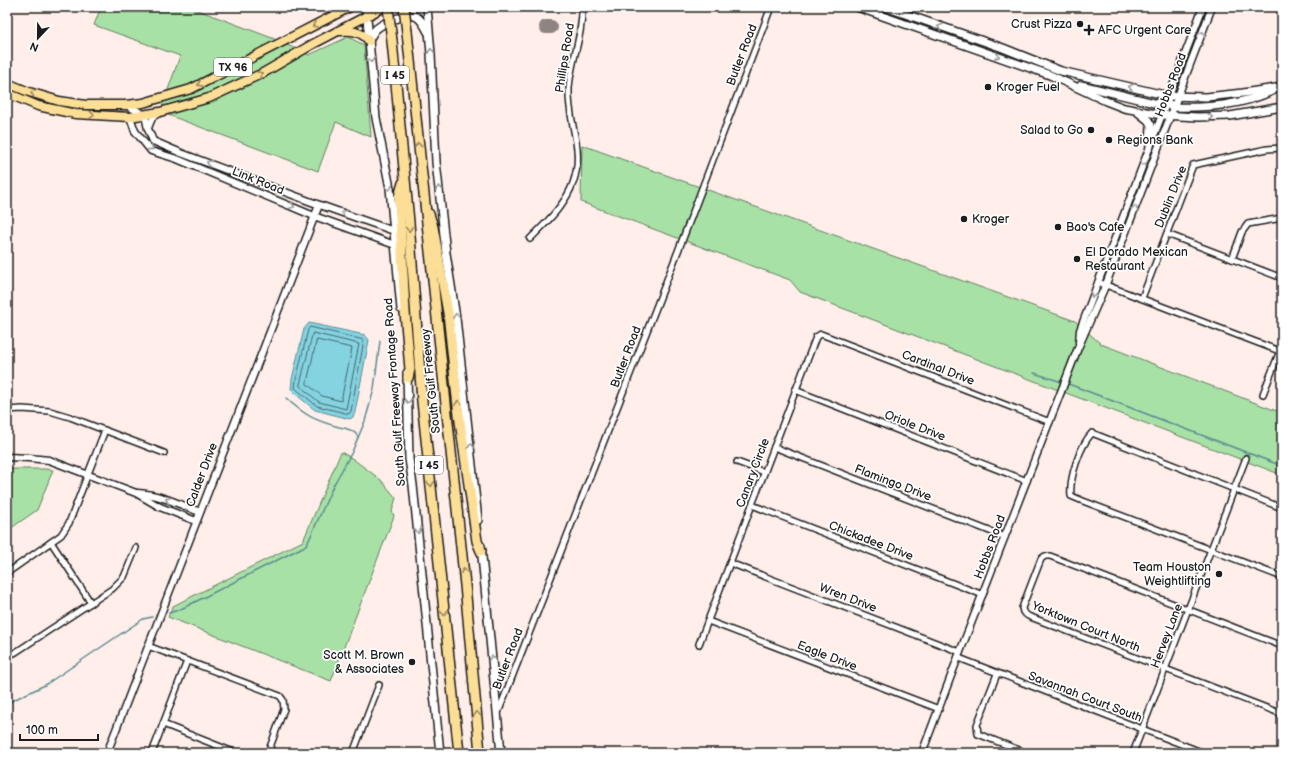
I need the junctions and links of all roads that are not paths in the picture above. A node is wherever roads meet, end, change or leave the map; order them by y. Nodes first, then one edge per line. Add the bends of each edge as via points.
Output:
1 (350, 7) edge
2 (366, 7) edge
3 (384, 7) edge
4 (388, 7) edge
5 (404, 7) edge
6 (427, 7) edge
7 (582, 7) edge
8 (770, 7) edge
9 (856, 7) edge
10 (885, 7) edge
11 (1203, 7) edge
12 (1212, 7) edge
13 (367, 16) junction
14 (881, 16) junction
15 (336, 32) junction
16 (429, 34) junction
17 (966, 36) junction
18 (369, 41) junction
19 (960, 44) junction
20 (1050, 74) junction
21 (7, 83) edge
22 (1282, 87) edge
23 (7, 93) edge
24 (1168, 96) junction
25 (1179, 97) junction
26 (126, 105) junction
27 (1165, 106) junction
28 (1175, 106) junction
29 (1282, 107) edge
30 (1136, 110) junction
31 (160, 112) junction
32 (145, 115) junction
33 (1162, 115) junction
34 (1172, 115) junction
35 (130, 117) junction
36 (148, 129) junction
37 (1150, 146) junction
38 (1282, 148) edge
39 (405, 176) junction
40 (250, 179) junction
41 (247, 188) junction
42 (424, 197) junction
43 (319, 205) junction
44 (314, 216) junction
45 (1282, 218) edge
46 (394, 231) junction
47 (1167, 234) junction
48 (530, 239) dead end
49 (394, 245) junction
50 (1232, 259) junction
51 (1282, 278) edge
52 (1098, 282) junction
53 (1106, 284) junction
54 (1142, 298) junction
55 (819, 334) joint
56 (1078, 348) junction
57 (1281, 352) edge
58 (408, 378) junction
59 (795, 390) junction
60 (1263, 394) dead end
61 (7, 410) edge
62 (1050, 422) junction
63 (105, 430) junction
64 (774, 447) junction
65 (164, 453) dead end
66 (7, 457) edge
67 (1246, 458) dead end
68 (737, 462) dead end
69 (764, 472) junction
70 (88, 474) junction
71 (1027, 481) junction
72 (1234, 490) junction
73 (136, 493) junction
74 (752, 505) junction
75 (1282, 508) edge
76 (200, 512) junction
77 (196, 521) junction
78 (1005, 537) junction
79 (51, 542) junction
80 (136, 548) dead end
81 (1211, 550) junction
82 (481, 551) junction
83 (730, 563) junction
84 (7, 573) edge
85 (1282, 577) edge
86 (983, 595) junction
87 (91, 602) junction
88 (1188, 610) junction
89 (708, 621) junction
90 (699, 644) dead end
91 (148, 646) junction
92 (1282, 646) edge
93 (959, 655) junction
94 (7, 656) edge
95 (187, 661) junction
96 (1165, 669) junction
97 (997, 674) junction
98 (379, 685) dead end
99 (939, 709) junction
100 (498, 714) junction
101 (1282, 714) edge
102 (163, 724) junction
103 (1142, 730) junction
104 (267, 752) edge
105 (107, 753) edge
106 (152, 753) edge
107 (236, 753) edge
108 (353, 753) edge
109 (440, 753) edge
110 (459, 753) edge
111 (480, 753) edge
112 (501, 753) edge
113 (922, 753) edge
114 (1027, 753) edge
115 (1133, 753) edge
116 (1204, 753) edge

1 -> 26 main road, TX 96 via 191,88 143,103
2 - 13 main road, South Gulf Freeway Frontage Road
3 - 13 main road, TX 96
4 - 39 highway, South Gulf Freeway / I 45, bridge
42 -> 5 highway, South Gulf Freeway / I 45, bridge
6 - 16 main road
7 - 48 street, Phillips Road via 580,33 569,89 570,115 578,154 576,173 564,202
8 - 100 street, Butler Road
9 - 14 main road
10 - 14 main road
17 -> 10 main road
11 - 24 street, Hobbs Road
25 -> 12 street, Hobbs Road
13 - 15 main road, TX 96
13 - 18 main road, South Gulf Freeway Frontage Road
14 - 19 main road
15 - 18 main road via 360,32
31 -> 15 main road, TX 96 via 208,98 263,73
16 - 18 main road via 418,18 399,17 375,30
82 -> 16 main road via 468,415 436,162
17 - 19 main road
24 -> 17 main road via 1061,71
18 -> 46 main road, South Gulf Freeway Frontage Road via 376,118 390,188
19 -> 20 main road
20 - 27 main road
20 - 30 main road via 1106,102
26 -> 21 main road, TX 96 via 86,105 29,92
22 - 25 main road via 1206,97
22 - 28 main road via 1232,105
23 -> 35 main road, TX 96 via 38,106 76,114
24 - 25 main road
24 - 27 street, Hobbs Road
25 - 28 street, Hobbs Road
26 - 32 street
27 - 28 main road
27 - 33 street, Hobbs Road
28 - 34 street, Hobbs Road
34 -> 29 main road via 1230,116
30 - 33 main road
30 - 37 main road via 1150,122
31 - 32 main road, TX 96
31 - 36 street via 154,117
32 - 35 main road, TX 96
32 - 36 street, Link Road
33 - 34 main road
33 - 37 street, Hobbs Road
53 -> 34 street, Hobbs Road
35 -> 41 street, Link Road via 136,131 151,150
40 -> 36 street, Link Road via 153,141
37 -> 52 street, Hobbs Road
38 - 47 street, Dublin Drive via 1193,165
39 - 58 highway via 399,197 410,369
39 -> 110 highway, South Gulf Freeway / I 45 via 422,401
40 - 41 street
40 - 43 street, Link Road
41 -> 44 street, Link Road
82 -> 42 highway via 476,541 448,313 434,227
111 -> 42 highway, South Gulf Freeway / I 45
43 - 44 street, Calder Drive
46 -> 43 street, Link Road
44 - 49 street, Link Road
44 - 76 street, Calder Drive
45 - 50 street via 1248,224 1242,232
46 - 49 main road, South Gulf Freeway Frontage Road
47 - 50 street
47 - 54 street, Dublin Drive
49 - 58 main road, South Gulf Freeway Frontage Road
50 - 51 street
52 - 53 street
52 -> 56 street, Hobbs Road via 1080,330
53 - 54 street
53 - 56 street, Hobbs Road
54 - 57 street
55 - 59 street, Canary Circle
55 - 62 street, Cardinal Drive
56 - 62 street, Hobbs Road
57 - 60 street
58 -> 109 main road, South Gulf Freeway Frontage Road via 409,459
59 - 64 street, Canary Circle
59 - 71 street, Oriole Drive
61 - 63 street via 50,411
62 - 71 street, Hobbs Road
63 - 65 street
63 - 70 street
64 - 69 street, Canary Circle
64 - 78 street, Flamingo Drive
66 - 70 street via 49,460
67 - 72 street, Hervey Lane
68 - 69 street
69 - 74 street, Canary Circle
70 - 73 street
70 - 79 street via 69,524 61,535
71 - 78 street, Hobbs Road
72 - 75 street
72 - 81 street, Hervey Lane
72 - 81 street via 1092,433 1086,440 1076,465 1070,487 1071,496
76 -> 73 street via 161,497
73 - 77 street via 160,507
74 - 83 street, Canary Circle
74 - 86 street, Chickadee Drive
76 - 77 street, Calder Drive
77 - 91 street, Calder Drive
78 - 86 street, Hobbs Road
79 - 84 street
79 - 87 street
80 - 87 street via 124,577 112,589
81 - 85 street
81 - 88 street, Hervey Lane
100 -> 82 main road
83 - 89 street, Canary Circle
83 - 93 street, Wren Drive
86 - 93 street, Hobbs Road
87 - 94 street
88 - 92 street
88 - 96 street, Hervey Lane
88 - 96 street, Yorktown Court North via 1050,556 1041,559 1031,584 1022,608 1028,616
89 - 90 street, Canary Circle
89 - 99 street, Eagle Drive
91 - 95 street
91 - 105 street, Calder Drive
93 - 97 street, Savannah Court South
93 - 99 street, Hobbs Road
95 - 102 street
95 - 104 street via 280,696 284,700 284,709
96 - 101 street, Yorktown Court North
96 - 103 street, Hervey Lane
97 - 103 street, Savannah Court South
97 - 114 street via 977,725 978,734
98 - 108 street
99 - 113 street, Hobbs Road
100 - 112 main road
102 - 106 street
102 - 107 street
103 - 115 street, Hervey Lane
103 - 116 street, Savannah Court South

